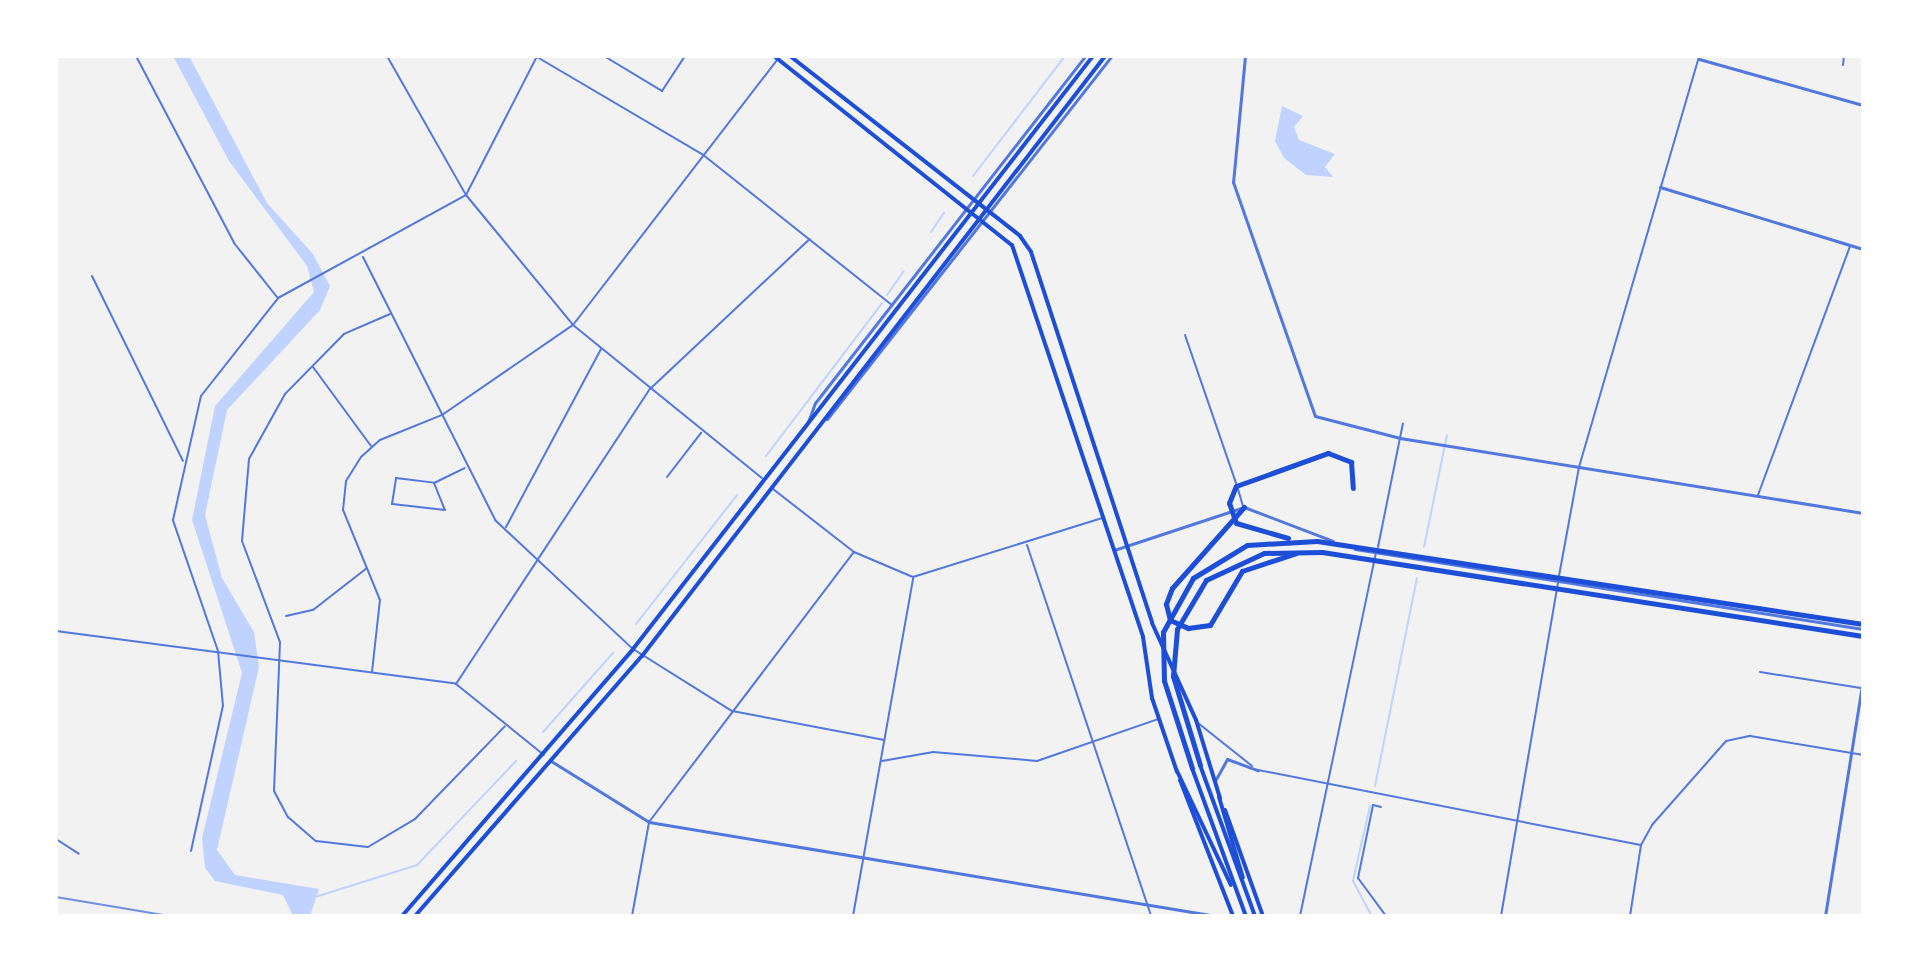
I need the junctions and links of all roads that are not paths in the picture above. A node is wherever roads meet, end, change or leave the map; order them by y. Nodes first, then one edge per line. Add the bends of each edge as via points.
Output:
1 (136, 56) edge
2 (387, 56) edge
3 (536, 56) edge
4 (604, 56) edge
5 (685, 56) edge
6 (790, 56) edge
7 (1085, 56) edge
8 (1093, 56) edge
9 (1105, 56) edge
10 (1112, 56) edge
11 (1245, 56) edge
12 (1844, 56) edge
13 (777, 57) edge
14 (1699, 57) edge
15 (1843, 65) dead end
16 (1863, 105) edge
17 (702, 154) junction
18 (1660, 187) junction
19 (466, 195) junction
20 (972, 198) junction
21 (965, 207) junction
22 (991, 212) junction
23 (984, 221) junction
24 (810, 239) junction
25 (1850, 245) junction
26 (1863, 249) edge
27 (363, 255) junction
28 (92, 276) dead end
29 (278, 298) junction
30 (892, 305) junction
31 (390, 314) junction
32 (908, 318) junction
33 (573, 325) junction
34 (1185, 335) dead end
35 (601, 348) junction
36 (312, 366) junction
37 (650, 389) junction
38 (442, 415) junction
39 (1403, 423) dead end
40 (806, 427) junction
41 (701, 433) junction
42 (813, 433) junction
43 (1400, 438) junction
44 (372, 447) junction
45 (183, 462) junction
46 (1579, 467) junction
47 (466, 468) junction
48 (667, 477) dead end
49 (763, 479) junction
50 (434, 483) junction
51 (772, 488) junction
52 (1353, 488) dead end
53 (1758, 496) junction
54 (1244, 507) junction
55 (1863, 513) edge
56 (1104, 518) junction
57 (505, 529) junction
58 (1317, 541) junction
59 (1027, 545) junction
60 (1126, 546) junction
61 (1114, 550) junction
62 (1309, 550) junction
63 (854, 552) junction
64 (1376, 556) junction
65 (535, 559) junction
66 (368, 568) junction
67 (913, 577) junction
68 (1558, 584) junction
69 (286, 616) dead end
70 (1863, 627) edge
71 (56, 631) edge
72 (1863, 636) edge
73 (633, 649) junction
74 (218, 651) junction
75 (642, 656) junction
76 (279, 660) junction
77 (372, 672) junction
78 (1760, 672) dead end
79 (1863, 679) edge
80 (456, 684) junction
81 (1862, 688) edge
82 (732, 711) junction
83 (1158, 718) junction
84 (1196, 720) junction
85 (505, 726) junction
86 (1090, 739) junction
87 (884, 740) junction
88 (1852, 753) junction
89 (544, 755) junction
90 (1863, 755) edge
91 (551, 761) junction
92 (881, 761) junction
93 (1200, 765) joint
94 (1192, 768) joint
95 (1258, 770) junction
96 (1177, 771) junction
97 (1215, 783) junction
98 (1325, 787) junction
99 (1219, 797) junction
100 (1381, 807) dead end
101 (1518, 818) junction
102 (649, 822) junction
103 (56, 839) edge
104 (1641, 845) junction
105 (191, 851) dead end
106 (79, 854) dead end
107 (864, 857) junction
108 (1143, 904) junction
109 (1251, 907) junction
110 (1243, 909) junction
111 (402, 916) edge
112 (415, 916) edge
113 (632, 916) edge
114 (853, 916) edge
115 (1151, 916) edge
116 (1216, 916) edge
117 (1233, 916) edge
118 (1246, 916) edge
119 (1255, 916) edge
120 (1263, 916) edge
121 (1300, 916) edge
122 (1386, 916) edge
123 (1501, 916) edge
124 (1630, 916) edge
125 (1825, 916) edge

1 - 29 street via 234,243
2 - 19 street
3 - 17 street
3 - 19 street
4 - 5 street via 662,91
6 - 20 main road
7 - 20 street
8 - 40 main road
9 - 42 main road
10 - 22 street
11 - 43 street via 1232,177 1305,400 1331,425
12 - 15 street
13 - 17 street
13 - 21 main road
14 - 16 street
14 - 18 street
17 - 24 street
17 - 33 street
18 - 25 street
18 - 46 street
19 - 27 street
19 - 33 street
20 - 21 street
20 - 22 main road
21 - 23 main road
21 - 30 street
22 - 23 street
22 - 60 main road via 1031,252
23 - 32 street
23 - 56 main road via 1021,260
24 - 30 street
24 - 37 street
25 - 26 street
25 - 53 street
27 - 29 street
27 - 31 street
28 - 45 street
29 - 45 street via 208,382
30 - 32 street
30 - 40 street via 815,403
31 - 36 street via 344,334
31 - 38 street
32 - 42 street
33 - 35 street
33 - 38 street
34 - 54 street
35 - 37 street
35 - 57 street
36 - 44 street
36 - 76 street via 265,422 240,512 242,541 280,642
37 - 41 street
37 - 65 street
38 - 44 street
38 - 47 street
39 - 43 street
40 - 49 main road
41 - 48 street
41 - 49 street
42 - 51 main road
43 - 46 street
43 - 64 street
44 - 66 street via 346,481 343,510
45 - 74 street via 173,520
46 - 53 street
46 - 68 street
47 - 50 street
47 - 57 street
49 - 73 main road
50 - 50 street via 396,478 392,504 445,510
51 - 63 street
51 - 75 main road
52 - 58 highway via 1351,462 1328,453 1232,491 1229,509 1242,528
53 - 55 street
54 - 60 street
54 - 62 highway via 1168,597 1170,620 1196,629 1215,621 1242,571
54 - 64 street
56 - 59 street
56 - 61 main road
57 - 65 street
58 - 70 highway
58 - 94 highway via 1275,540 1226,552 1181,593 1161,654
59 - 67 street
59 - 86 street
60 - 61 street
60 - 84 main road
61 - 83 main road via 1143,637
62 - 72 highway
62 - 93 highway via 1232,562 1206,580 1185,609 1173,676
63 - 67 street
63 - 82 street
64 - 68 street
64 - 98 street
65 - 73 street
65 - 80 street
66 - 69 street via 313,610
66 - 77 street via 380,600
67 - 87 street
68 - 70 street
68 - 101 street
71 - 74 street
73 - 75 street
73 - 89 main road
74 - 76 street
74 - 105 street via 223,706
75 - 82 street
75 - 91 main road
76 - 77 street
76 - 85 street via 274,791 301,831 332,847 387,842
77 - 80 street
78 - 81 street
79 - 81 street
80 - 85 street
81 - 88 street
82 - 87 street
82 - 102 street
83 - 86 street
83 - 96 main road
84 - 95 street
84 - 97 main road
85 - 89 street
86 - 92 street via 1037,761 933,752
86 - 108 street
87 - 92 street
88 - 90 street
88 - 104 street via 1733,738
88 - 125 street
89 - 111 main road
91 - 102 street
91 - 112 main road
92 - 107 street
93 - 109 main road
94 - 110 main road
95 - 97 street via 1227,759
95 - 98 street
96 - 110 main road
96 - 117 main road
97 - 99 main road
98 - 101 street
98 - 121 street
99 - 109 main road
99 - 120 main road
100 - 122 street via 1373,805 1358,878
101 - 104 street
101 - 123 street
102 - 107 street
102 - 113 street
103 - 106 street
104 - 124 street
107 - 108 street
107 - 114 street
108 - 115 street
108 - 116 street
109 - 119 main road
110 - 118 main road

